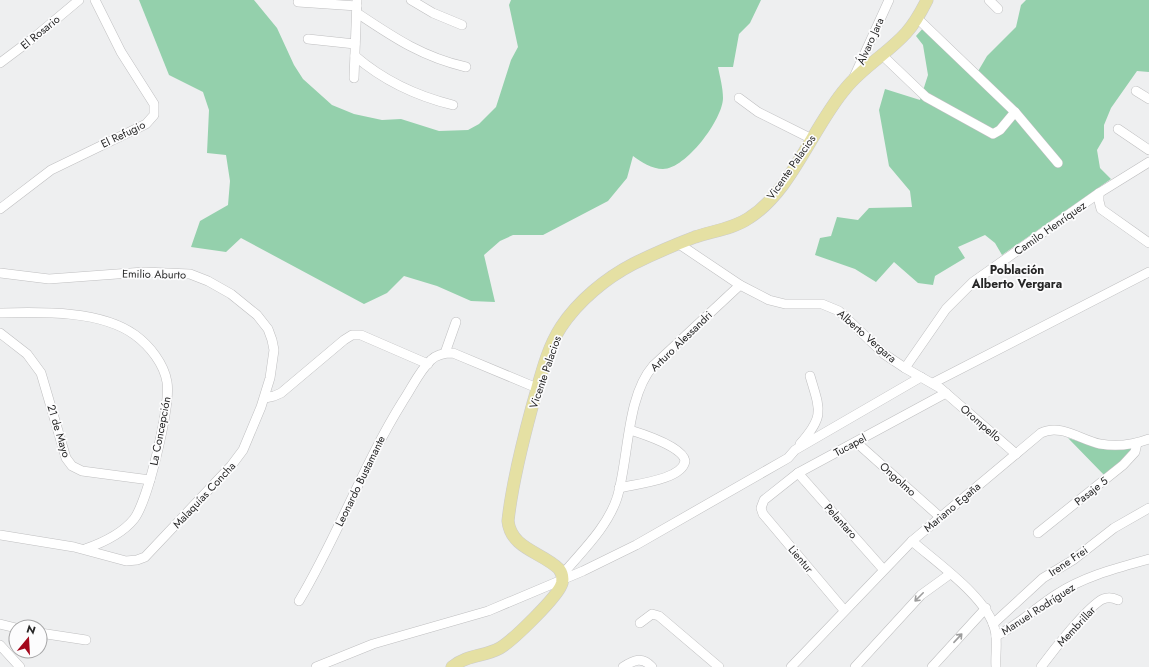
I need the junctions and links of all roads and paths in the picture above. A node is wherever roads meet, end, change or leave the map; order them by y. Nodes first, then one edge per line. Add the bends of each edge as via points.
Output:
1 (80, 0) edge
2 (95, 0) edge
3 (411, 0) edge
4 (888, 0) edge
5 (927, 0) edge
6 (989, 0) edge
7 (298, 2) dead end
8 (357, 6) edge
9 (998, 9) dead end
10 (917, 18) junction
11 (462, 25) dead end
12 (308, 40) dead end
13 (355, 44) junction
14 (882, 55) junction
15 (355, 56) junction
16 (0, 63) edge
17 (466, 67) dead end
18 (354, 78) dead end
19 (852, 81) junction
20 (1136, 91) dead end
21 (739, 98) dead end
22 (1149, 99) edge
23 (453, 105) dead end
24 (1015, 112) junction
25 (1118, 129) dead end
26 (812, 139) junction
27 (1149, 150) edge
28 (1149, 162) edge
29 (1058, 164) dead end
30 (1099, 193) junction
31 (0, 209) edge
32 (1149, 243) edge
33 (678, 244) junction
34 (0, 272) edge
35 (1149, 272) edge
36 (740, 285) junction
37 (0, 313) edge
38 (456, 322) dead end
39 (0, 333) edge
40 (445, 353) junction
41 (428, 364) junction
42 (905, 368) junction
43 (810, 376) dead end
44 (921, 377) junction
45 (933, 383) junction
46 (537, 388) junction
47 (946, 393) junction
48 (265, 398) junction
49 (630, 430) junction
50 (1149, 439) edge
51 (856, 442) junction
52 (1136, 443) junction
53 (795, 450) junction
54 (1016, 454) junction
55 (798, 473) junction
56 (150, 480) junction
57 (619, 488) junction
58 (761, 506) joint
59 (1149, 508) edge
60 (940, 517) junction
61 (1038, 533) dead end
62 (0, 535) edge
63 (912, 541) junction
64 (85, 549) junction
65 (1149, 559) edge
66 (883, 569) junction
67 (950, 574) junction
68 (562, 577) junction
69 (1118, 600) dead end
70 (299, 601) dead end
71 (986, 608) junction
72 (844, 610) junction
73 (640, 623) dead end
74 (993, 624) junction
75 (48, 634) edge
76 (996, 636) junction
77 (86, 640) dead end
78 (0, 645) edge
79 (20, 667) edge
80 (316, 667) edge
81 (452, 667) edge
82 (623, 667) edge
83 (652, 667) edge
84 (719, 667) edge
85 (791, 667) edge
86 (855, 667) edge
87 (932, 667) edge
88 (996, 667) edge
89 (1041, 667) edge

1 - 16 street, El Rosario
2 - 31 street, El Refugio via 121,52 150,96 155,108 154,115 146,124 51,170
3 - 11 street
4 - 19 street, Álvaro Jara
5 - 10 main road, Vicente Palacios
6 - 9 street
7 - 8 street
8 - 13 street
8 - 17 street via 408,46
10 - 14 main road, Vicente Palacios via 905,34
10 - 24 street
12 - 13 street
13 - 15 street
14 - 19 main road, Vicente Palacios
14 - 24 street via 922,94 993,134 1000,130
15 - 18 street
15 - 23 street via 401,87 426,98
19 - 26 main road, Vicente Palacios
20 - 22 street
21 - 26 street via 758,112
24 - 29 street
25 - 27 street
26 - 33 main road, Vicente Palacios via 785,180 754,214 740,223
28 - 30 street, Camilo Henríquez
30 - 32 street via 1101,209
30 - 42 street, Camilo Henríquez via 983,274 963,291 946,309
33 - 36 street, Alberto Vergara
33 - 46 main road, Vicente Palacios via 617,273 577,308 562,325 554,340
34 - 48 street, Emilio Aburto via 49,279 171,272 190,274 208,281 231,294 248,308 270,334 274,350 273,363
35 - 45 street
36 - 42 street, Alberto Vergara via 778,303 822,304 834,308 844,314 884,354
36 - 49 street, Arturo Alessandri via 649,371 640,390
37 - 56 street, La Concepción via 44,312 82,317 121,327 146,345 161,366 168,390
38 - 40 street
39 - 56 street, 21 de Mayo via 27,354 41,373 70,465 82,471
40 - 41 street via 434,357
40 - 46 street via 458,355
41 - 48 street via 364,336 352,335 282,393
41 - 70 street, Leonardo Bustamante via 378,444
42 - 44 street, Alberto Vergara
43 - 53 street via 815,391 818,418 813,429
44 - 45 street, Alberto Vergara
44 - 53 street, Tucapel
45 - 47 street, Alberto Vergara
46 - 68 main road, Vicente Palacios via 512,492 508,526 515,539 556,566
47 - 51 street, Tucapel
47 - 54 street, Orompello
48 - 64 street, Malaquías Concha via 243,450 232,466 148,554 137,560 126,561
49 - 57 street, Arturo Alessandri
49 - 57 street via 647,435 680,452 685,458 684,465 676,473 665,478
50 - 52 street, Mariano Egaña
51 - 55 street, Tucapel
51 - 60 street, Ongolmo
52 - 54 street, Mariano Egaña via 1100,444 1051,429
52 - 61 street, Pasaje 5 via 1135,452 1123,466
53 - 68 street, Tucapel via 788,458 636,545 599,564
54 - 60 street, Mariano Egaña
55 - 58 street, Tucapel via 765,498
55 - 66 street, Pelantaro
56 - 64 street, La Concepción via 141,507 129,525 112,537
57 - 68 street, Arturo Alessandri via 604,523
58 - 72 street, Lientur via 763,514
59 - 74 street, Irene Frei via 1114,528 1073,560 1043,578
60 - 63 street, Mariano Egaña
62 - 64 street, Malaquías Concha
63 - 66 street, Mariano Egaña
63 - 67 street
65 - 76 street, Manuel Rodríguez via 1098,574 1069,587
66 - 72 street, Mariano Egaña
67 - 71 street
67 -> 86 street via 921,596
68 - 80 street, Tucapel via 488,611 373,644
68 - 81 main road via 560,587 553,597 507,643 495,650 464,659
69 - 89 street, Membrillar via 1108,598 1100,601 1071,630
71 - 74 street
87 -> 71 street
72 - 85 street, Mariano Egaña
73 - 84 street via 652,614 659,616
74 - 76 street
75 - 77 street
76 - 88 street
78 - 79 street
82 - 83 street via 637,659

